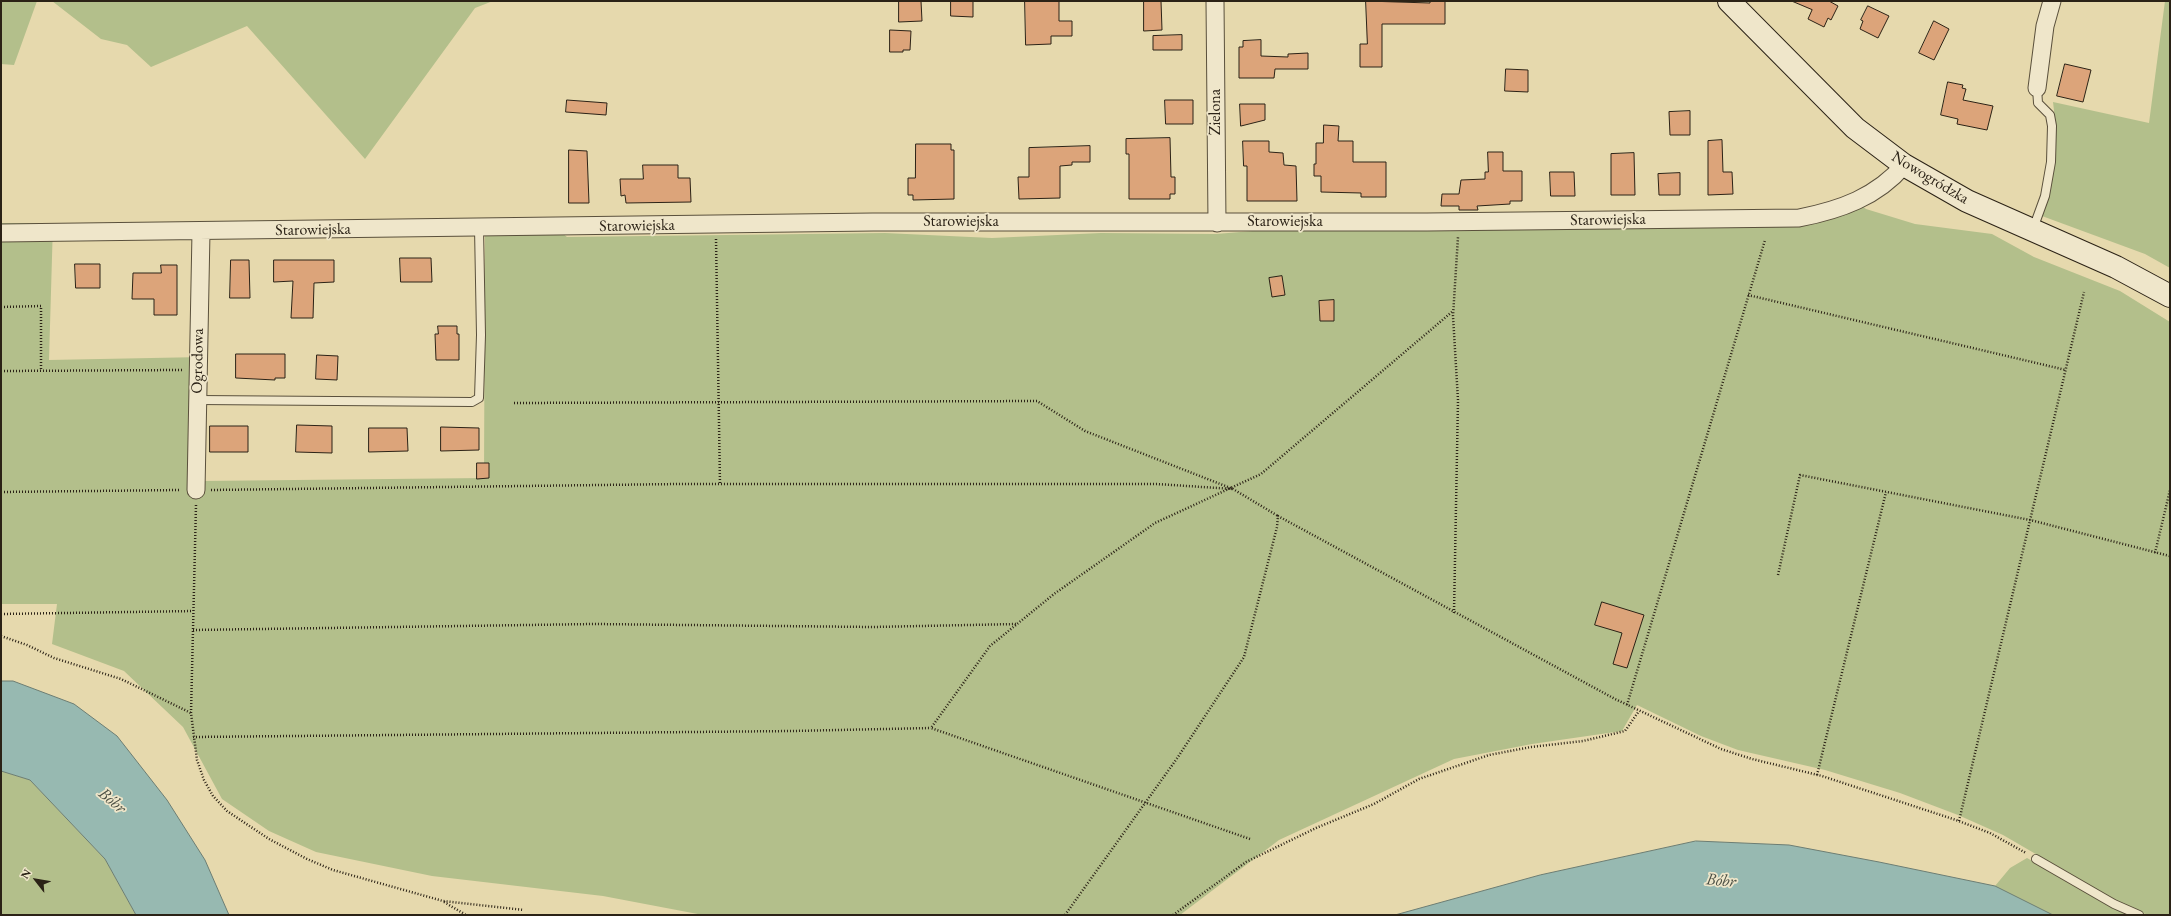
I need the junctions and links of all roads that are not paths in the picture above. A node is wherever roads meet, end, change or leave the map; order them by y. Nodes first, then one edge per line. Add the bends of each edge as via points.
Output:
1 (1215, 1) edge
2 (1729, 1) edge
3 (2052, 1) edge
4 (2037, 88) joint
5 (1904, 165) junction
6 (1217, 223) junction
7 (479, 228) junction
8 (2033, 230) junction
9 (201, 232) junction
10 (1, 234) edge
11 (2170, 296) edge
12 (198, 400) junction
13 (196, 490) road end
14 (2036, 859) road end
15 (2139, 915) edge

1 - 6 street, Zielona
2 - 5 main road, Nowogródzka via 1854,128
3 - 4 street via 2044,26
4 - 8 lane via 2038,102 2050,116 2052,126 2051,162 2045,196
5 - 6 street, Starowiejska via 1892,179 1868,196 1832,212 1799,218
5 - 8 main road, Nowogródzka via 1967,201
6 - 7 street, Starowiejska via 873,222
7 - 9 street, Starowiejska
7 - 12 lane via 479,398 472,402
8 - 11 main road, Nowogródzka via 2116,267
9 - 10 street, Starowiejska
9 - 12 street, Ogrodowa
12 - 13 street, Ogrodowa
14 - 15 lane

